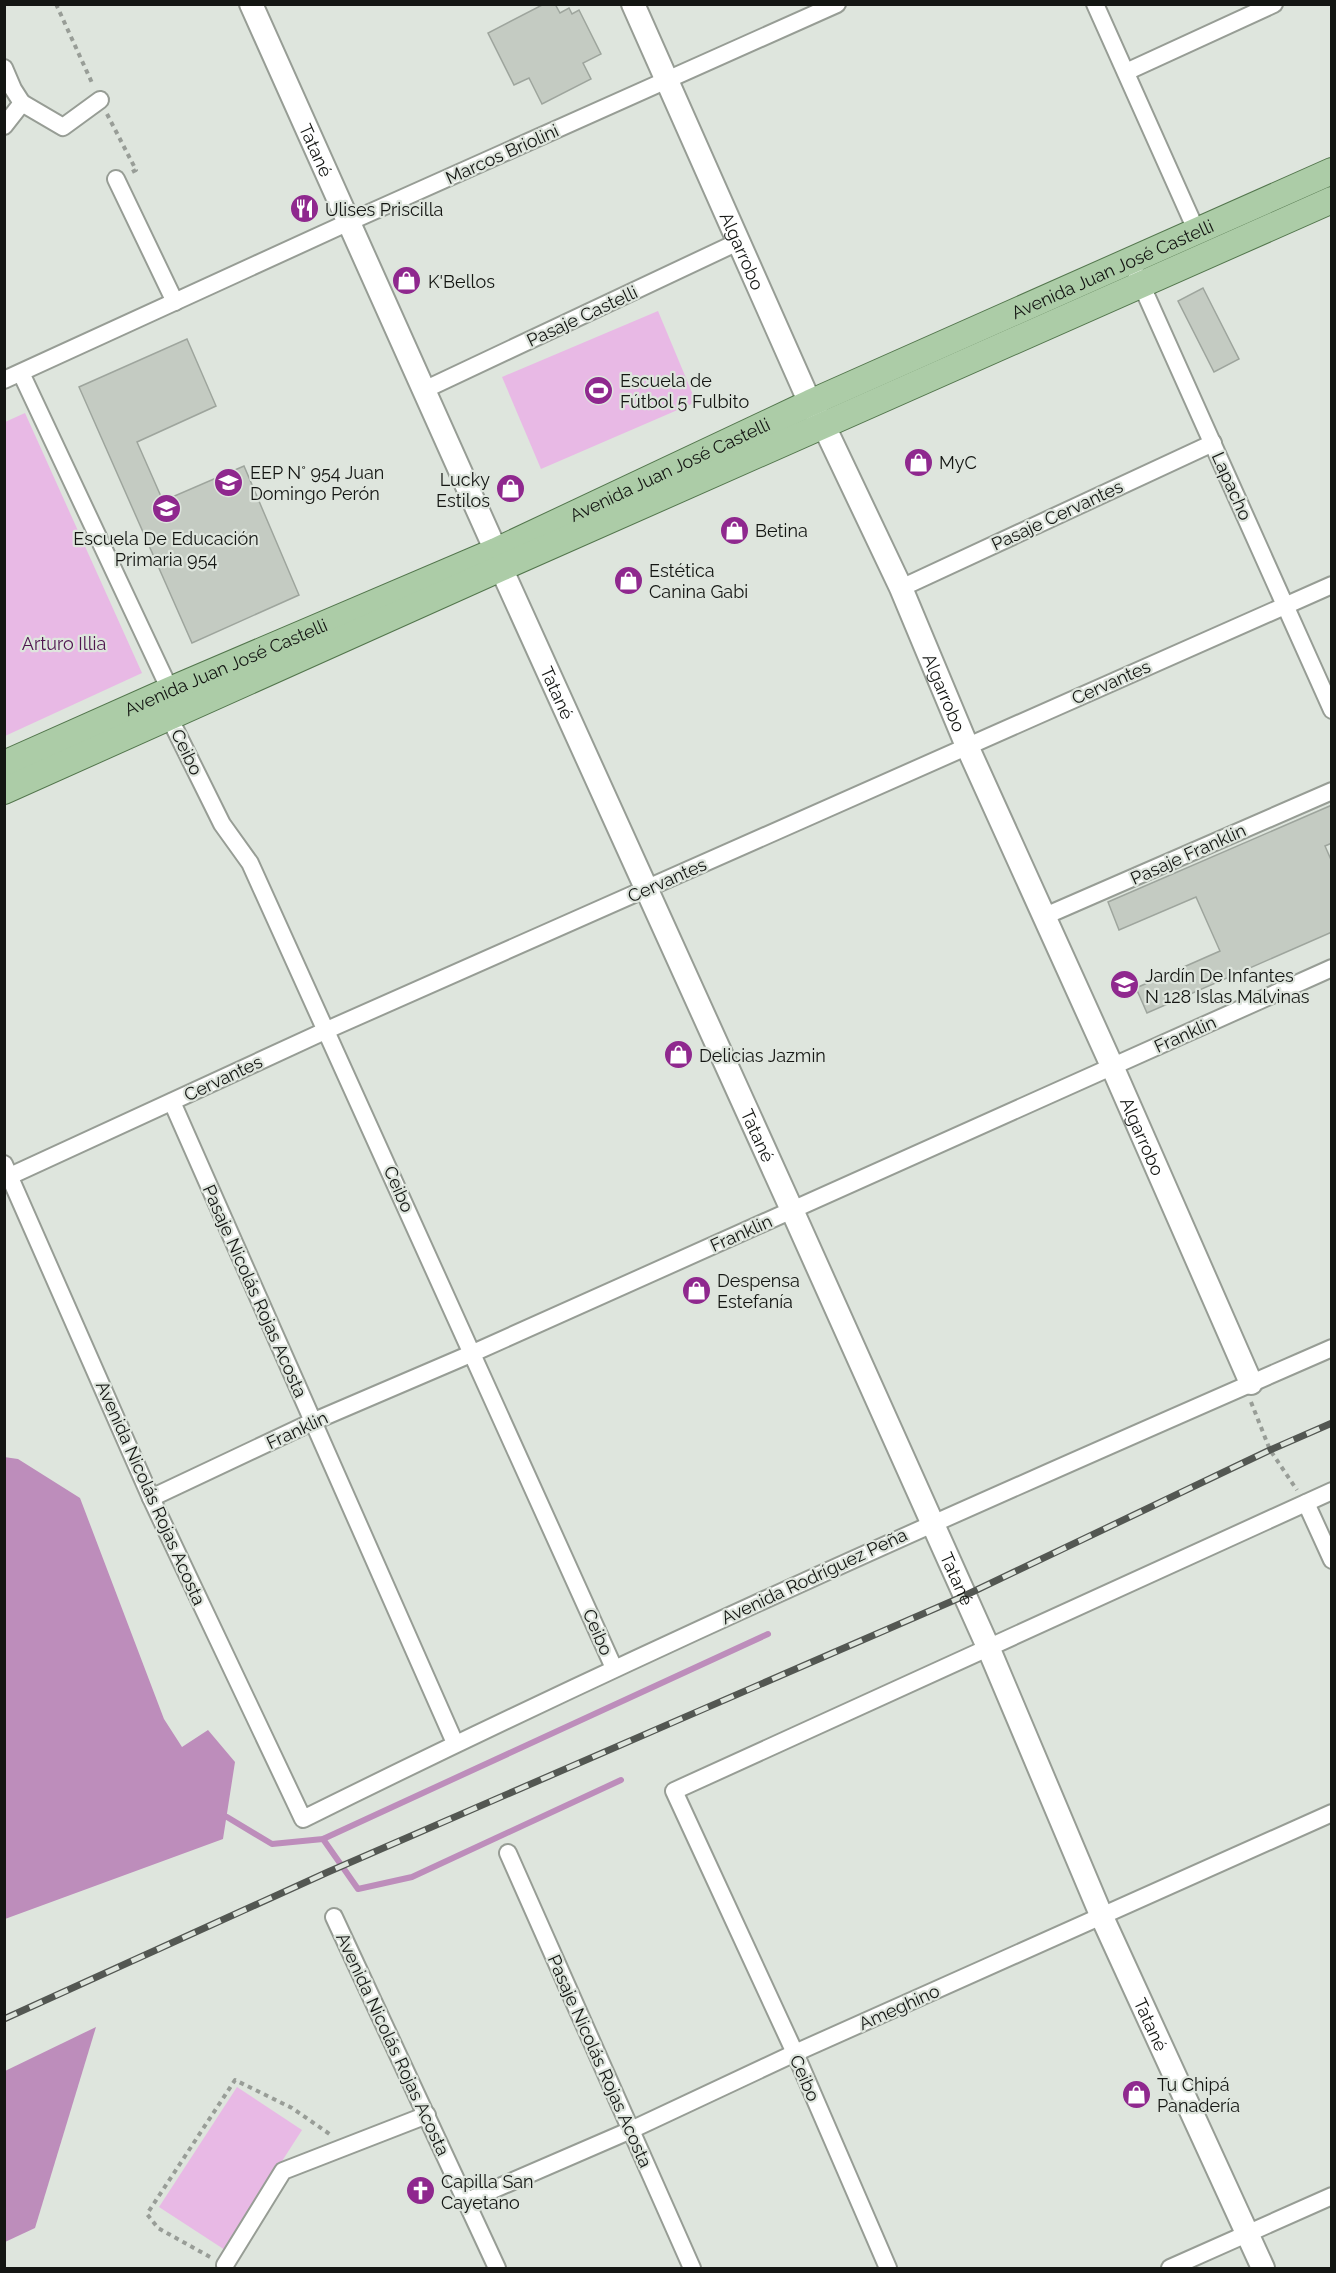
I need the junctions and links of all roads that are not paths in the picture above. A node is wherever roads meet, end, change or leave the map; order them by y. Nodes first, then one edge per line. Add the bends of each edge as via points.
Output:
1 (252, 4) edge
2 (633, 4) edge
3 (837, 4) edge
4 (1095, 4) edge
5 (1274, 4) edge
6 (4, 68) edge
7 (1126, 72) junction
8 (667, 81) junction
9 (100, 100) dead end
10 (22, 103) junction
11 (4, 126) edge
12 (1332, 171) edge
13 (116, 179) dead end
14 (1332, 200) edge
15 (349, 222) junction
16 (1197, 232) junction
17 (740, 241) junction
18 (1136, 273) junction
19 (175, 302) junction
20 (21, 373) junction
21 (4, 380) edge
22 (424, 390) junction
23 (810, 404) junction
24 (824, 426) junction
25 (1213, 443) junction
26 (499, 559) junction
27 (1332, 585) edge
28 (901, 588) junction
29 (1286, 606) junction
30 (170, 690) junction
31 (1332, 710) edge
32 (170, 717) junction
33 (967, 746) junction
34 (4, 764) edge
35 (4, 791) edge
36 (1332, 791) edge
37 (646, 890) junction
38 (1045, 916) junction
39 (1332, 968) edge
40 (327, 1030) junction
41 (1112, 1066) junction
42 (172, 1102) junction
43 (6, 1172) edge
44 (792, 1210) junction
45 (1332, 1347) edge
46 (473, 1353) junction
47 (1251, 1383) junction
48 (312, 1422) junction
49 (1332, 1491) edge
50 (151, 1498) junction
51 (1306, 1503) junction
52 (931, 1523) junction
53 (1332, 1560) edge
54 (988, 1647) junction
55 (614, 1668) junction
56 (455, 1743) junction
57 (1332, 1813) edge
58 (303, 1819) joint
59 (508, 1853) dead end
60 (334, 1917) dead end
61 (1102, 1917) junction
62 (795, 2053) junction
63 (427, 2115) junction
64 (631, 2130) junction
65 (1332, 2196) edge
66 (467, 2201) junction
67 (1248, 2234) junction
68 (225, 2265) road end
69 (497, 2268) edge
70 (692, 2268) edge
71 (888, 2268) edge
72 (1170, 2268) edge
73 (1263, 2268) edge

1 - 15 street, Tatané
2 - 8 street, Algarrobo
3 - 8 street, Marcos Briolini
4 - 7 street
5 - 7 street
6 - 10 street
7 - 16 street
8 - 15 street, Marcos Briolini
8 - 17 street, Algarrobo
9 - 10 street via 63,127
10 - 11 street
12 - 16 main road, Avenida Juan José Castelli
13 - 19 street
14 - 18 main road, Avenida Juan José Castelli
15 - 19 street, Marcos Briolini
15 - 22 street, Tatané
16 - 18 main road, Avenida Juan José Castelli
17 - 22 street, Pasaje Castelli
17 - 23 street, Algarrobo
18 - 23 main road, Avenida Juan José Castelli
18 - 24 main road, Avenida Juan José Castelli
18 - 25 street, Lapacho
19 - 20 street, Marcos Briolini
20 - 21 street, Marcos Briolini
20 - 30 street
22 - 26 street, Tatané
23 - 24 street, Algarrobo
23 - 26 main road, Avenida Juan José Castelli
24 - 26 main road, Avenida Juan José Castelli
24 - 28 street, Algarrobo
25 - 28 street, Pasaje Cervantes
25 - 29 street, Lapacho
26 - 30 main road, Avenida Juan José Castelli
26 - 32 main road, Avenida Juan José Castelli
26 - 37 street, Tatané
27 - 29 street, Cervantes
28 - 33 street, Algarrobo
29 - 31 street, Lapacho
29 - 33 street, Cervantes
30 - 34 main road, Avenida Juan José Castelli
32 - 35 main road, Avenida Juan José Castelli
32 - 40 street, Ceibo via 222,824 250,862
33 - 37 street, Cervantes
33 - 38 street, Algarrobo
36 - 38 street, Pasaje Franklin
37 - 40 street, Cervantes
37 - 44 street, Tatané
38 - 41 street, Algarrobo
39 - 41 street, Franklin
40 - 42 street, Cervantes
40 - 46 street, Ceibo
41 - 44 street, Franklin
41 - 47 street, Algarrobo
42 - 43 street, Cervantes
42 - 48 street, Pasaje Nicolás Rojas Acosta
43 - 50 street, Avenida Nicolás Rojas Acosta
44 - 46 street, Franklin
44 - 52 street, Tatané
45 - 47 street, Avenida Rodríguez Peña
46 - 48 street, Franklin
46 - 55 street, Ceibo
47 - 52 street, Avenida Rodríguez Peña
48 - 50 street, Franklin
48 - 56 street, Pasaje Nicolás Rojas Acosta
49 - 51 street
50 - 58 street, Avenida Nicolás Rojas Acosta
51 - 53 street
51 - 54 street
52 - 54 street, Tatané
52 - 55 street, Avenida Rodríguez Peña
54 - 61 street, Tatané
54 - 62 street, Ceibo via 674,1791
55 - 56 street, Avenida Rodríguez Peña
56 - 58 street, Avenida Rodríguez Peña
57 - 61 street, Ameghino
59 - 64 street, Pasaje Nicolás Rojas Acosta
60 - 63 street, Avenida Nicolás Rojas Acosta
61 - 62 street, Ameghino
61 - 67 street, Tatané
62 - 64 street, Ameghino
62 - 71 street, Ceibo
63 - 66 street, Avenida Nicolás Rojas Acosta
63 - 68 street via 283,2171
64 - 66 street, Ameghino
64 - 70 street, Pasaje Nicolás Rojas Acosta
65 - 67 street
66 - 69 street, Avenida Nicolás Rojas Acosta
67 - 72 street
67 - 73 street, Tatané

